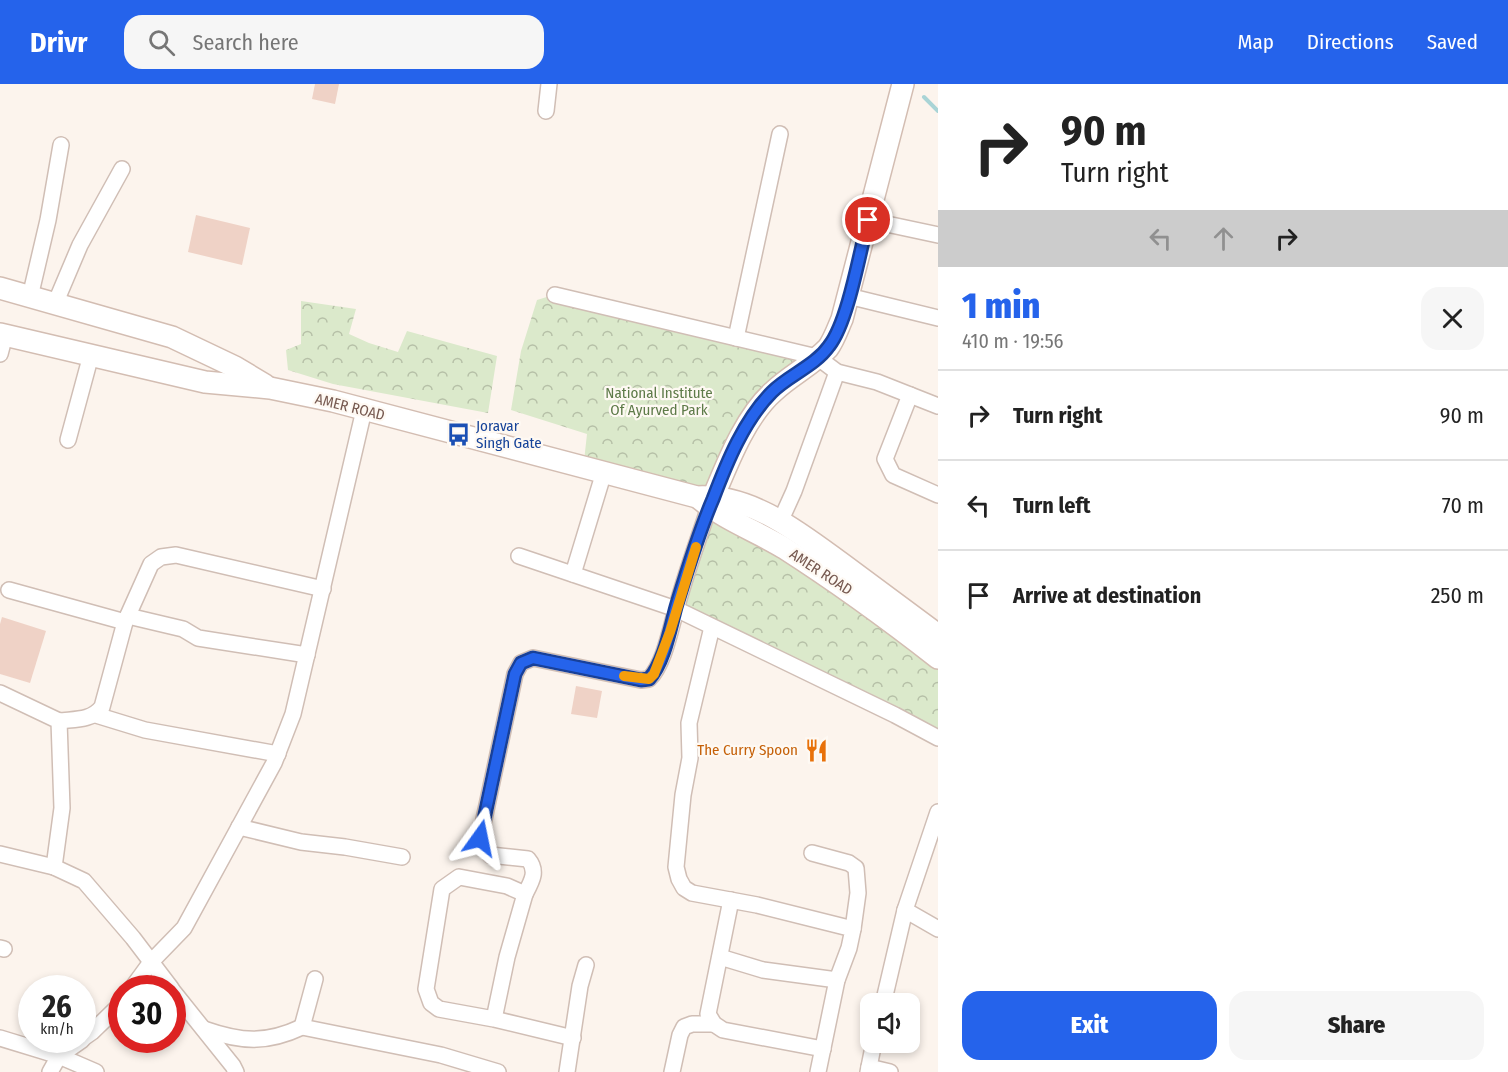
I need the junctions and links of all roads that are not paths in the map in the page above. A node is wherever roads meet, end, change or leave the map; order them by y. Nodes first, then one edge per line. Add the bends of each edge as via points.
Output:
1 (549, 84) edge
2 (903, 84) edge
3 (546, 111) dead end
4 (780, 134) dead end
5 (61, 145) dead end
6 (122, 170) dead end
7 (868, 220) junction
8 (938, 235) edge
9 (0, 288) edge
10 (555, 295) dead end
11 (848, 296) junction
12 (30, 297) junction
13 (55, 304) junction
14 (938, 318) edge
15 (736, 338) junction
16 (2, 341) edge
17 (90, 355) junction
18 (817, 357) junction
19 (837, 372) junction
20 (270, 388) junction
21 (910, 395) junction
22 (938, 406) edge
23 (364, 410) junction
24 (68, 440) dead end
25 (604, 472) junction
26 (938, 495) edge
27 (707, 500) junction
28 (780, 522) junction
29 (519, 556) dead end
30 (573, 574) junction
31 (323, 589) junction
32 (9, 590) dead end
33 (676, 609) junction
34 (127, 619) junction
35 (712, 627) junction
36 (938, 635) edge
37 (307, 655) junction
38 (938, 658) edge
39 (0, 693) edge
40 (96, 715) junction
41 (58, 721) junction
42 (938, 738) edge
43 (278, 754) junction
44 (937, 819) edge
45 (239, 826) junction
46 (812, 853) dead end
47 (0, 854) edge
48 (402, 857) dead end
49 (54, 867) junction
50 (525, 894) junction
51 (731, 900) junction
52 (905, 910) junction
53 (853, 929) junction
54 (938, 929) edge
55 (720, 957) junction
56 (151, 962) junction
57 (586, 965) dead end
58 (142, 975) edge
59 (161, 975) edge
60 (315, 979) dead end
61 (837, 980) junction
62 (886, 993) edge
63 (186, 1006) edge
64 (108, 1016) edge
65 (494, 1019) junction
66 (714, 1024) junction
67 (96, 1026) edge
68 (302, 1027) junction
69 (204, 1029) junction
70 (0, 1038) edge
71 (573, 1038) junction
72 (823, 1049) junction
73 (63, 1053) edge
74 (872, 1053) edge
75 (59, 1056) junction
76 (868, 1070) edge
77 (50, 1072) edge
78 (96, 1072) edge
79 (236, 1072) edge
80 (498, 1072) edge
81 (567, 1072) edge
82 (672, 1072) edge
83 (818, 1072) edge
84 (890, 1072) edge

1 - 3 street
2 - 7 main road
4 - 15 street
5 - 12 street
6 - 13 street via 80,245
7 - 8 street
7 - 11 main road
9 - 12 main road
10 - 15 street
11 - 14 street
11 - 18 main road via 829,346
12 - 13 main road
13 - 20 main road via 172,337
15 - 18 street
16 - 17 main road, AMER ROAD
17 - 20 main road, AMER ROAD via 205,382
17 - 24 street
18 - 19 street
18 - 27 main road via 773,391 753,414
19 - 21 street
19 - 28 street
20 - 23 main road, AMER ROAD
21 - 22 street
21 - 26 street via 885,459 893,475
23 - 25 main road, AMER ROAD
23 - 31 street
25 - 27 main road, AMER ROAD
25 - 30 street
27 - 28 main road, AMER ROAD via 741,503
27 - 33 street
27 - 38 main road, AMER ROAD via 838,582
28 - 36 main road, AMER ROAD
29 - 30 street
30 - 33 street
31 - 34 street via 176,555 161,557 151,564
31 - 37 street
32 - 34 street
33 - 35 street
33 - 50 street via 649,679 533,658 521,663 515,674 480,838 490,855 528,859 534,866
34 - 37 street via 183,629 198,638
34 - 40 street via 102,707
35 - 42 street
35 - 51 street via 689,723 690,758 676,867 684,888
37 - 43 street via 293,714
39 - 41 street
40 - 41 street
40 - 43 street via 145,730
41 - 49 street via 62,808
43 - 45 street
44 - 52 street
45 - 48 street via 301,842
45 - 56 street via 184,928
46 - 53 street via 856,868 858,893
47 - 49 street
49 - 56 street via 84,881
50 - 65 street
50 - 65 street via 507,886 459,878 442,889 426,989 431,1003 439,1009
51 - 53 street
51 - 55 street
52 - 54 street
52 - 62 street
53 - 61 street
55 - 61 street via 763,970
55 - 66 street via 708,1014
56 - 58 street
56 - 59 street
57 - 71 street
60 - 68 street
61 - 72 street
63 - 69 street
64 - 67 street
65 - 71 street
66 - 72 street via 723,1030
66 - 82 street via 684,1027
68 - 69 street via 284,1036 255,1041
68 - 80 street via 441,1055
69 - 79 street
70 - 75 street
71 - 81 street
72 - 83 street
73 - 75 street
74 - 76 street
75 - 77 street
75 - 78 street
76 - 84 street

